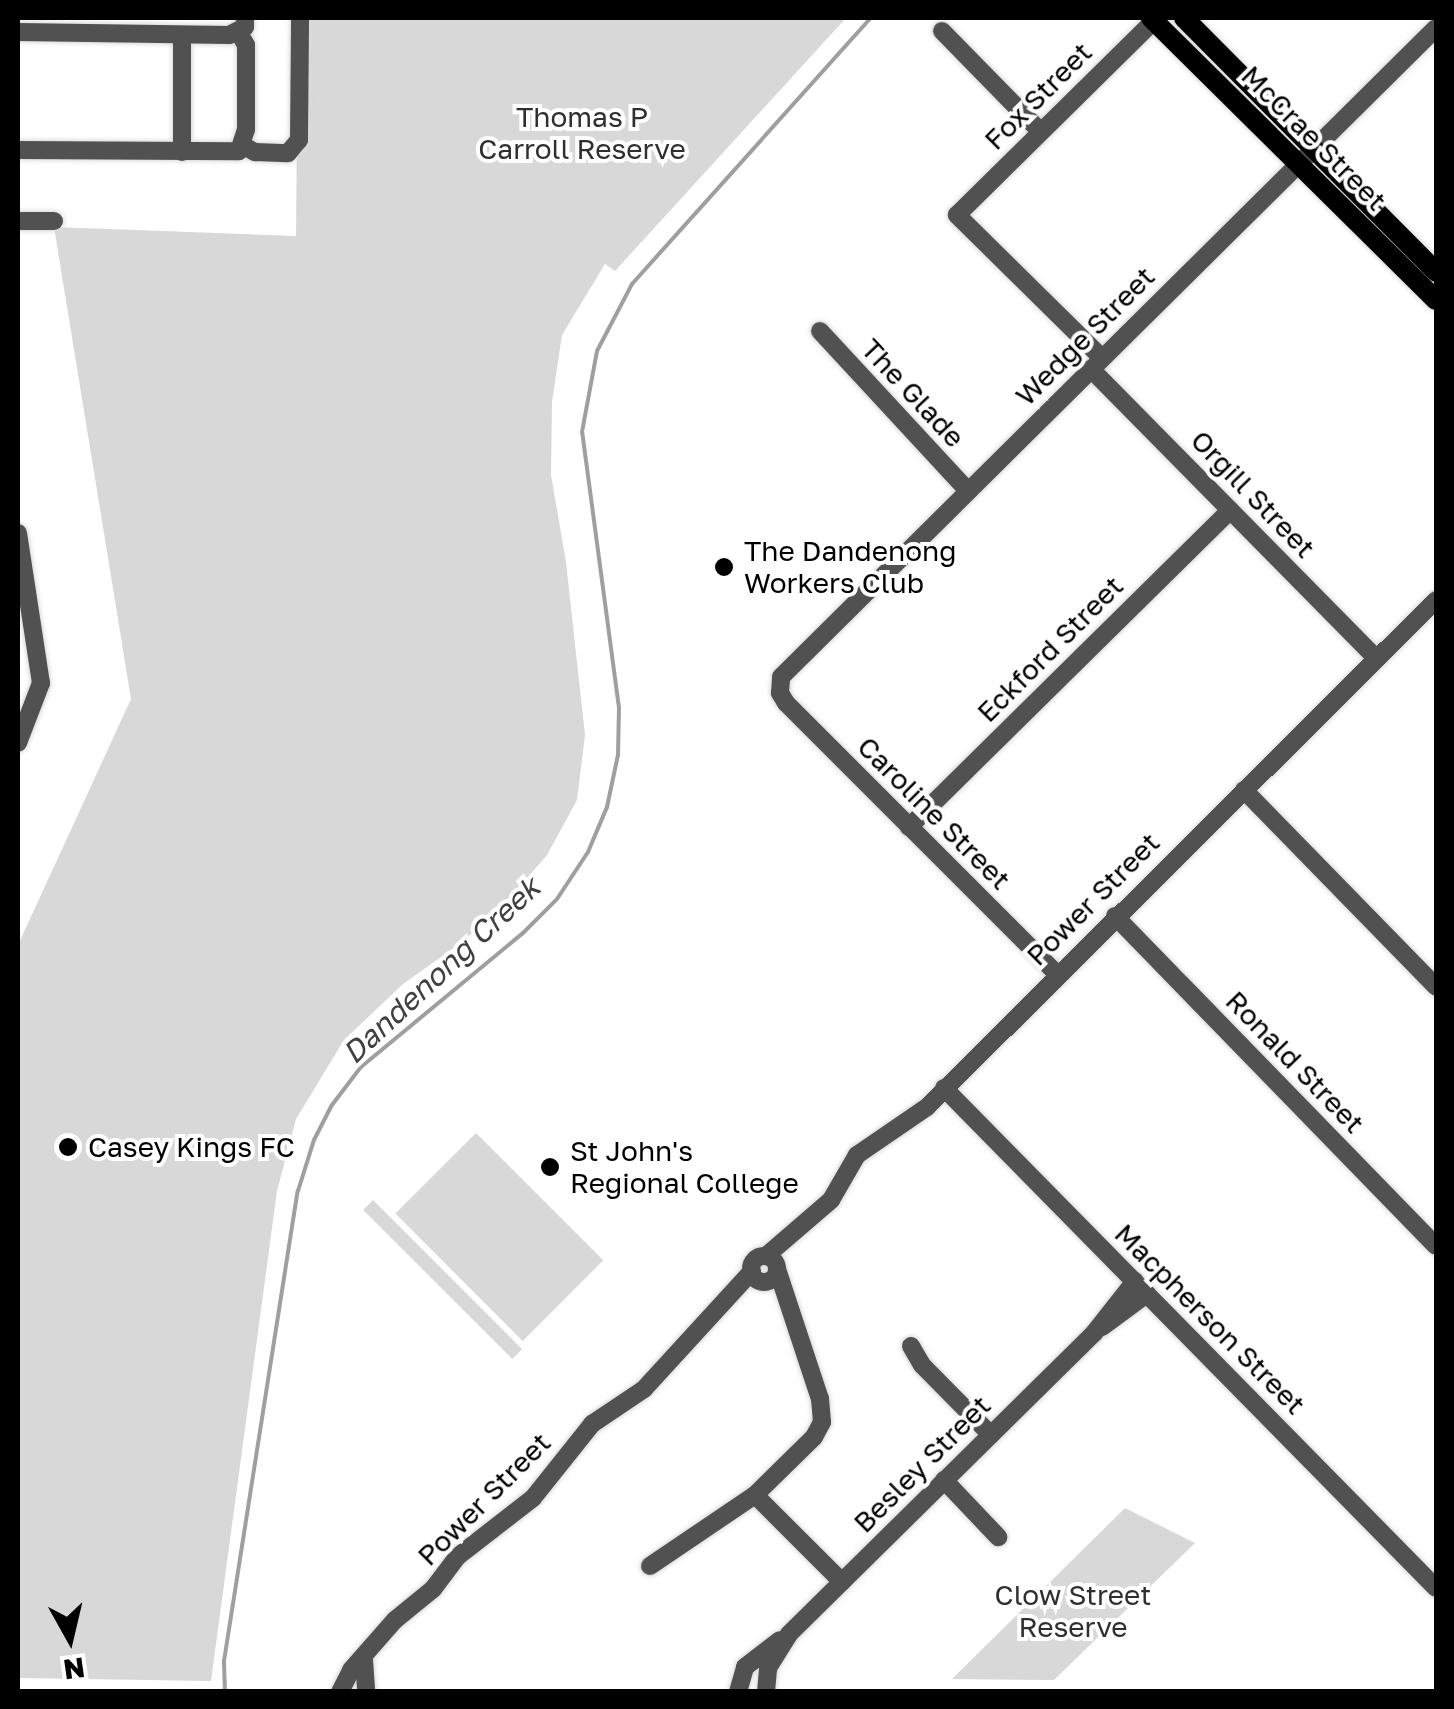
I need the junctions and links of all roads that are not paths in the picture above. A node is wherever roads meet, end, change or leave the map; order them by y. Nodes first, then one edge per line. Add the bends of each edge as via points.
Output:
1 (300, 18) edge
2 (1154, 18) edge
3 (1184, 18) edge
4 (242, 25) edge
5 (1436, 28) edge
6 (942, 31) dead end
7 (18, 32) edge
8 (182, 35) junction
9 (1041, 132) junction
10 (244, 146) junction
11 (18, 150) edge
12 (182, 152) junction
13 (1309, 155) junction
14 (957, 215) joint
15 (18, 221) edge
16 (54, 221) dead end
17 (1436, 272) edge
18 (1436, 300) edge
19 (820, 330) dead end
20 (1096, 363) junction
21 (968, 491) junction
22 (1230, 510) junction
23 (18, 532) edge
24 (20, 559) edge
25 (1433, 612) edge
26 (1376, 658) junction
27 (778, 688) joint
28 (19, 735) edge
29 (1244, 790) junction
30 (909, 828) junction
31 (1115, 916) junction
32 (1057, 974) junction
33 (1436, 986) edge
34 (944, 1088) junction
35 (1436, 1246) edge
36 (767, 1271) junction
37 (1141, 1287) junction
38 (911, 1346) dead end
39 (991, 1435) junction
40 (944, 1480) junction
41 (754, 1496) junction
42 (998, 1537) dead end
43 (650, 1566) dead end
44 (842, 1582) junction
45 (1436, 1588) edge
46 (789, 1634) junction
47 (364, 1660) junction
48 (340, 1692) edge
49 (366, 1692) edge
50 (738, 1692) edge
51 (766, 1692) edge

1 - 10 street via 299,140 288,153
2 - 9 street, Fox Street
2 - 13 main road, McCrae Street
3 - 13 main road, McCrae Street
4 - 8 street
4 - 10 street
5 - 13 street, Wedge Street
6 - 9 street
7 - 8 street
8 - 12 street
9 - 14 street, Fox Street
10 - 12 street
11 - 12 street
13 - 17 main road, McCrae Street
13 - 18 main road, McCrae Street
13 - 20 street, Wedge Street
14 - 20 street, Orgill Street
15 - 16 street
19 - 21 street, The Glade
20 - 21 street, Wedge Street
20 - 22 street, Orgill Street
21 - 27 street, Wedge Street via 786,671
22 - 26 street, Orgill Street
22 - 30 street, Eckford Street
23 - 24 street
24 - 28 street via 41,683
25 - 26 street, Power Street
26 - 29 street, Power Street
27 - 30 street, Caroline Street
29 - 31 street, Power Street
29 - 33 street
30 - 32 street, Caroline Street
31 - 32 street, Power Street
31 - 35 street, Ronald Street
32 - 34 street, Power Street
34 - 36 street, Power Street via 916,1117 857,1156 838,1192 792,1234
34 - 37 street, Macpherson Street
36 - 41 street via 788,1306 822,1422
36 - 47 street, Power Street via 729,1296 644,1388 592,1424 533,1498 457,1557
37 - 39 street, Besley Street
37 - 45 street, Macpherson Street
38 - 39 street
39 - 40 street, Besley Street
40 - 42 street
40 - 44 street, Besley Street
41 - 43 street
41 - 44 street
44 - 46 street, Besley Street
46 - 50 street, Besley Street via 745,1667
46 - 51 street, Besley Street via 768,1668
47 - 48 street, Power Street
47 - 49 street

